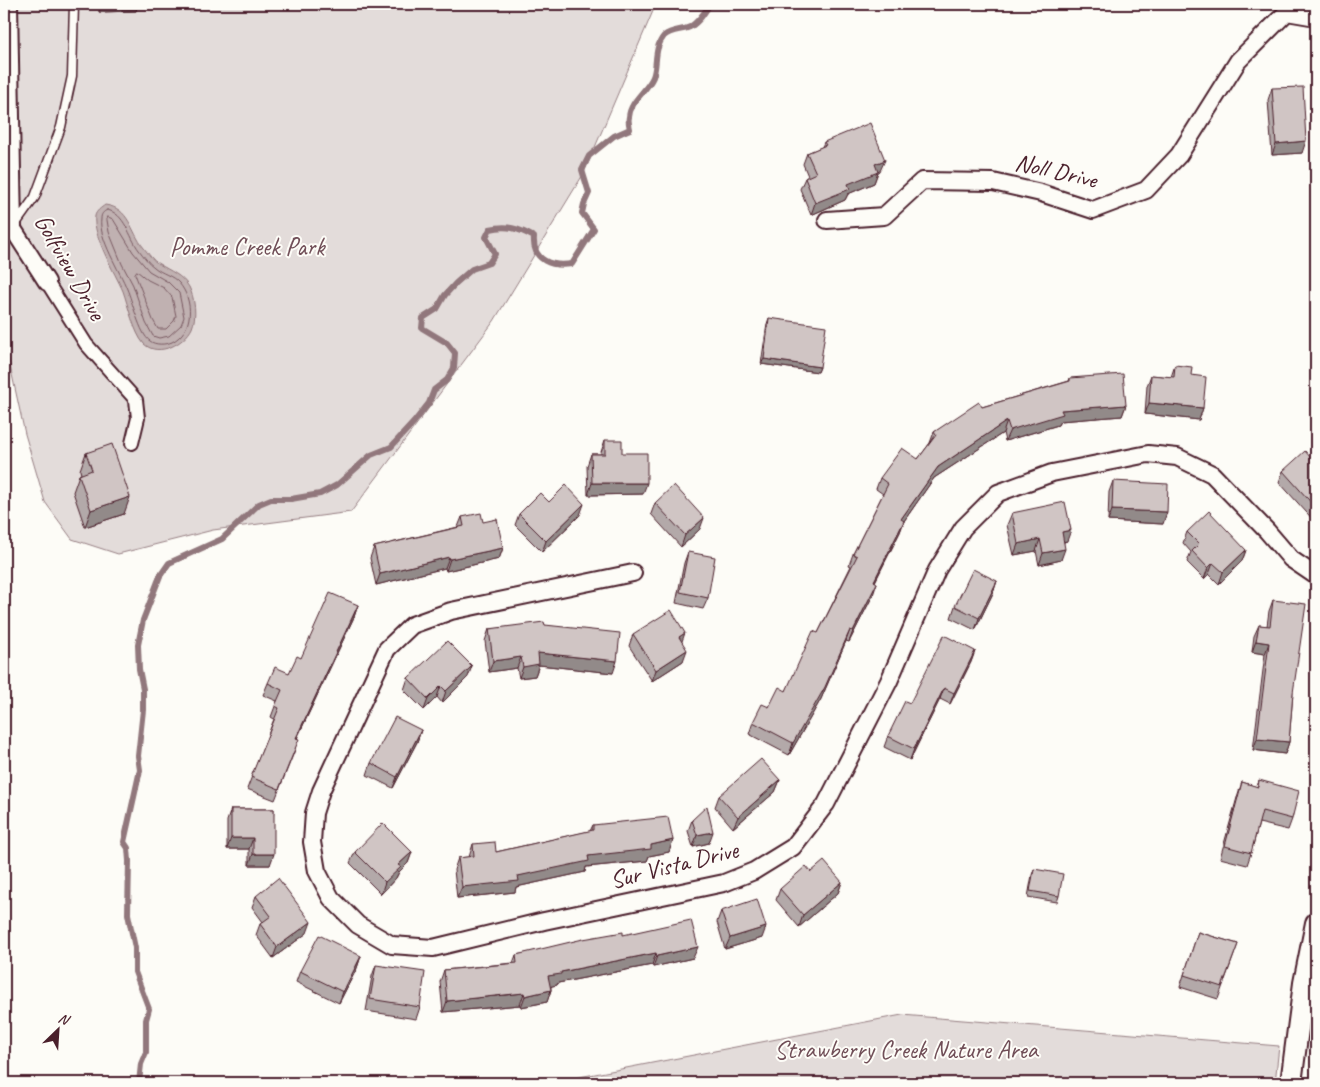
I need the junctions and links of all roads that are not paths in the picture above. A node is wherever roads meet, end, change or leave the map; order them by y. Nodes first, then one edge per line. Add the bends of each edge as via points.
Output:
1 (9, 4) edge
2 (74, 4) edge
3 (1316, 17) edge
4 (827, 220) dead end
5 (13, 229) junction
6 (47, 282) joint
7 (132, 443) dead end
8 (633, 573) dead end
9 (1316, 576) edge
10 (1316, 923) edge
11 (1291, 1083) edge

1 - 5 street, Golfview Drive
2 - 5 lane via 72,76 61,127 35,197
3 - 4 street, Noll Drive via 1287,12 1238,61 1179,155 1146,190 1093,210 993,182 922,181 884,216
5 - 6 street, Golfview Drive
6 - 7 street, Golfview Drive via 86,344 136,400 138,418
8 - 9 street, Sur Vista Drive via 451,611 412,625 387,649 321,791 314,813 312,842 317,870 331,898 358,925 392,945 433,948 724,883 754,871 793,847 826,804 889,681 937,570 963,528 998,494 1052,473 1148,454 1177,457 1212,474 1292,559
10 - 11 street via 1304,983

